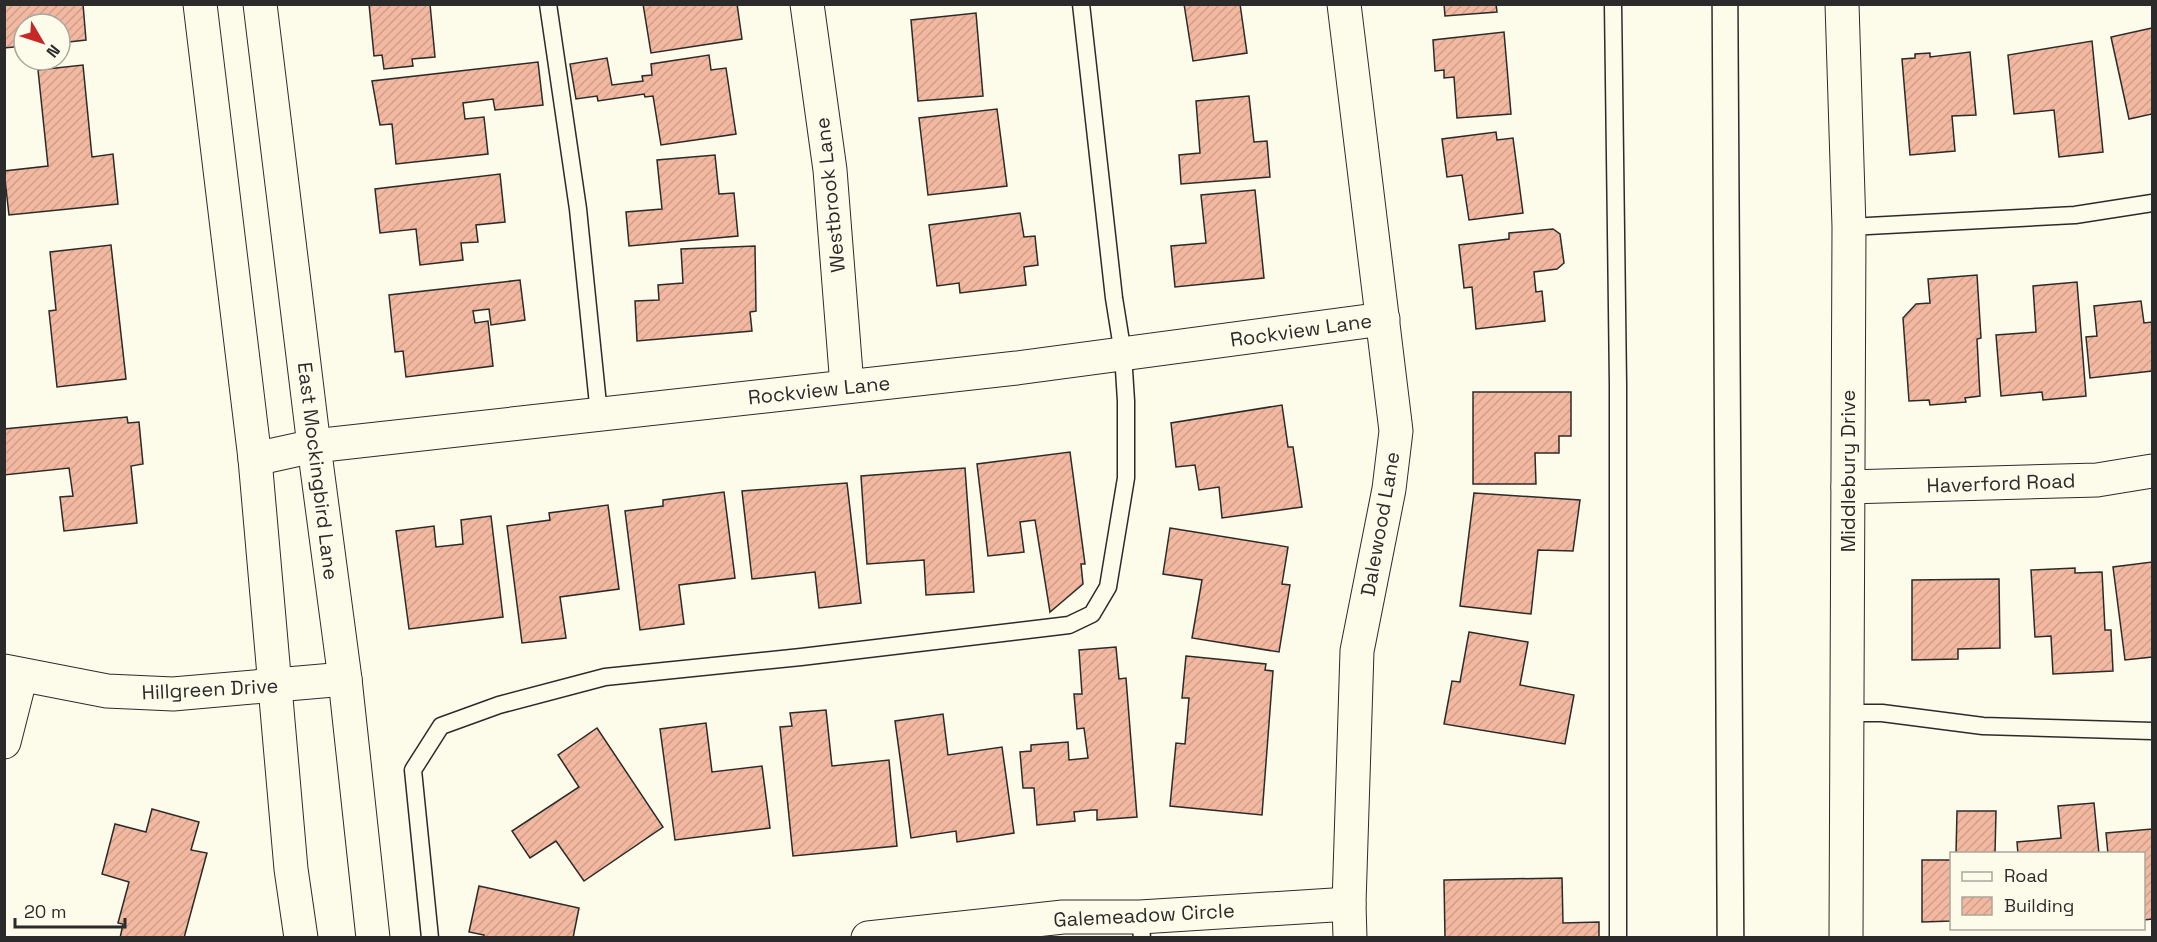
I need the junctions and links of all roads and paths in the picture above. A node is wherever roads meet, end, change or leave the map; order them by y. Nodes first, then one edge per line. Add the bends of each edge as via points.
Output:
1 (201, 4) edge
2 (260, 4) edge
3 (548, 4) edge
4 (807, 4) edge
5 (1081, 4) edge
6 (1344, 4) edge
7 (1613, 4) edge
8 (1842, 4) edge
9 (2152, 203) edge
10 (1849, 227) junction
11 (1383, 319) junction
12 (1123, 354) junction
13 (847, 386) junction
14 (599, 414) junction
15 (314, 446) junction
16 (255, 459) junction
17 (2152, 471) edge
18 (1848, 487) junction
19 (13, 673) edge
20 (345, 679) junction
21 (275, 686) junction
22 (1846, 713) junction
23 (2152, 731) edge
24 (4, 742) edge
25 (1349, 904) junction
26 (1141, 927) edge
27 (301, 938) edge
28 (374, 938) edge
29 (430, 938) edge
30 (868, 938) edge
31 (1350, 938) edge
32 (1618, 938) edge
33 (1846, 938) edge

1 - 16 street
2 - 15 street, East Mockingbird Lane
3 - 14 lane via 578,209
4 - 13 street, Westbrook Lane via 830,170
5 - 12 lane
6 - 11 street, Dalewood Lane
7 - 32 lane
8 - 10 street, Middlebury Drive
9 - 10 lane via 2075,215
10 - 18 street, Middlebury Drive
11 - 12 street, Rockview Lane
11 - 25 street, Dalewood Lane via 1396,431 1358,651
12 - 13 street, Rockview Lane
12 - 29 lane via 1126,478 1108,587 1092,614 1069,625 605,677 499,705 441,726 413,770
13 - 14 street, Rockview Lane
14 - 15 street, Rockview Lane
15 - 16 street, Rockview Lane
15 - 20 street, East Mockingbird Lane
16 - 21 street
17 - 18 street, Haverford Road via 2097,480
18 - 22 street, Middlebury Drive
19 - 21 street, Hillgreen Drive via 107,691 173,694
19 - 24 street
20 - 21 street, Hillgreen Drive
20 - 28 street, East Mockingbird Lane
21 - 27 street
22 - 23 lane via 1882,713 1983,726
22 - 33 street, Middlebury Drive
25 - 26 street, Galemeadow Circle
25 - 31 street, Dalewood Lane
26 - 30 street, Galemeadow Circle via 1064,917

